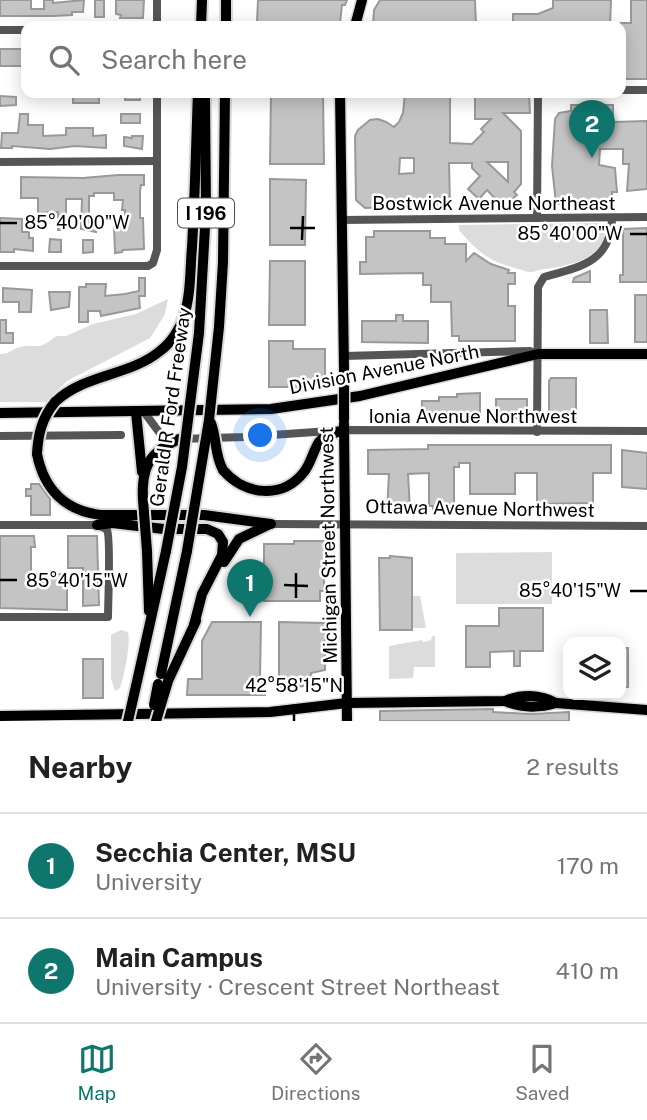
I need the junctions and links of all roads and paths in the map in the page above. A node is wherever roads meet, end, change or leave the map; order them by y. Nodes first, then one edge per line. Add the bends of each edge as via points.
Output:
1 (157, 0) edge
2 (203, 0) edge
3 (362, 0) edge
4 (226, 3) edge
5 (157, 21) edge
6 (202, 21) edge
7 (226, 21) edge
8 (356, 21) edge
9 (0, 30) edge
10 (21, 30) edge
11 (626, 90) edge
12 (647, 90) edge
13 (157, 98) edge
14 (198, 98) edge
15 (205, 98) edge
16 (225, 98) edge
17 (340, 98) edge
18 (537, 98) edge
19 (157, 161) junction
20 (0, 162) edge
21 (647, 217) edge
22 (537, 218) junction
23 (612, 218) junction
24 (342, 220) junction
25 (0, 267) edge
26 (538, 354) junction
27 (647, 354) edge
28 (344, 356) junction
29 (140, 412) junction
30 (0, 413) edge
31 (209, 419) junction
32 (344, 425) junction
33 (647, 431) edge
34 (537, 432) junction
35 (121, 435) dead end
36 (0, 436) edge
37 (180, 439) junction
38 (143, 478) junction
39 (344, 523) junction
40 (271, 524) junction
41 (0, 525) edge
42 (97, 525) junction
43 (647, 526) edge
44 (0, 617) edge
45 (150, 622) junction
46 (194, 625) junction
47 (162, 679) junction
48 (347, 703) junction
49 (647, 710) edge
50 (0, 716) edge
51 (128, 721) edge
52 (150, 721) edge
53 (156, 721) edge
54 (347, 721) edge

1 - 5 street
2 - 6 highway
3 - 8 main road
4 - 7 highway
9 - 10 street
11 - 12 street
13 - 19 street
14 - 40 highway, bridge via 194,216 184,316 160,352 76,387 55,402 40,430 37,454 44,478 57,496 78,510 101,515 204,515
15 - 45 highway, Gerald R Ford Freeway / I 196, bridge via 206,211 199,333 182,467
16 - 31 highway, Gerald R Ford Freeway / I 196, bridge via 223,262
17 - 24 main road, Michigan Street Northwest
18 - 22 street
19 - 20 street
19 - 25 street via 153,263
21 - 23 street, Bostwick Avenue Northeast
22 - 23 street, Bostwick Avenue Northeast
22 - 24 street, Bostwick Avenue Northeast
23 - 26 street via 609,241 595,257 581,267 540,281
24 - 28 main road, Michigan Street Northwest
26 - 27 main road, Division Avenue North
26 - 28 street
26 - 29 main road, Division Avenue North via 311,404
26 - 34 street
28 - 32 main road, Michigan Street Northwest, bridge
29 - 30 main road, Division Avenue North
29 - 37 street via 159,434
29 - 38 highway
31 - 32 highway, bridge via 222,470 251,490 269,491 284,488 306,470 319,442
31 - 47 highway, Gerald R Ford Freeway / I 196, bridge
32 - 34 street, Ionia Avenue Northwest
32 - 37 street, Ionia Avenue Northwest
32 - 39 main road, Michigan Street Northwest
33 - 34 street, Ionia Avenue Northwest
35 - 36 street
37 - 38 highway via 155,453
38 - 45 highway, bridge
39 - 40 street, Ottawa Avenue Northwest
39 - 43 street, Ottawa Avenue Northwest
39 - 48 main road, Michigan Street Northwest
40 - 46 highway via 236,542
41 - 42 street
42 - 44 street via 108,535 108,617
42 - 46 highway via 206,529 218,534 222,555 202,594
45 - 51 highway, Gerald R Ford Freeway / I 196, bridge
46 - 47 highway
47 - 52 highway, Gerald R Ford Freeway / I 196, bridge
47 - 53 highway, bridge
48 - 49 main road via 505,701 543,707 556,703
48 - 50 main road via 271,712
48 - 54 main road, Michigan Street Northwest

